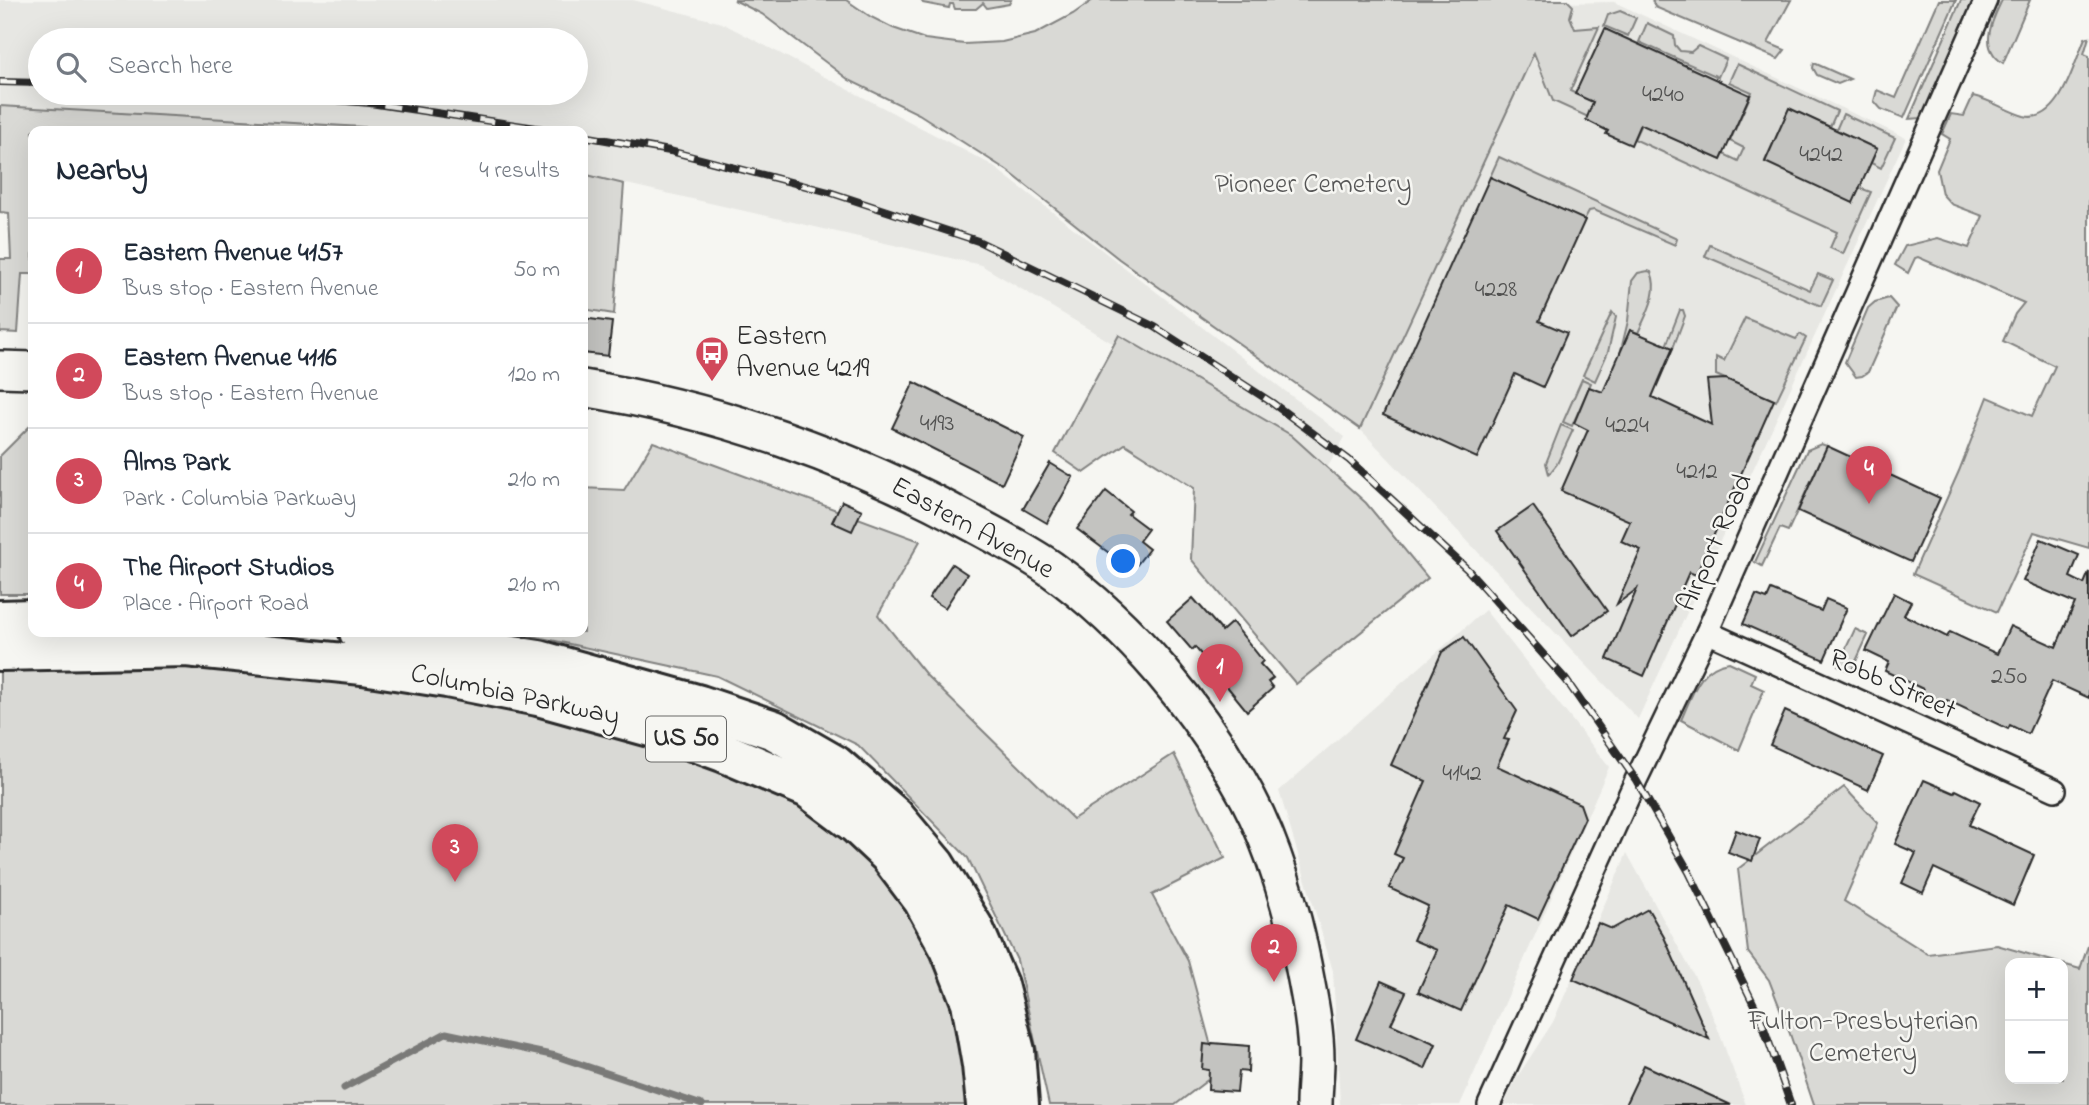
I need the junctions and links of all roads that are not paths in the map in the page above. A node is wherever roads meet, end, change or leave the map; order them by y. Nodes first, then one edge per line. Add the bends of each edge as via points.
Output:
1 (1986, 0) edge
2 (0, 369) edge
3 (28, 370) edge
4 (588, 389) edge
5 (28, 619) edge
6 (0, 620) edge
7 (1707, 632) junction
8 (391, 637) edge
9 (0, 651) edge
10 (2055, 790) dead end
11 (986, 1105) edge
12 (1019, 1105) edge
13 (1314, 1105) edge
14 (1489, 1105) edge

1 - 7 street, Airport Road
2 - 3 main road
4 - 13 main road, Eastern Avenue via 690,411 774,436 937,504 1051,570 1142,650 1178,692 1249,800 1283,886 1309,993 1316,1058
5 - 6 highway
7 - 10 street, Robb Street
7 - 14 street, Airport Road
8 - 12 highway, Columbia Parkway / US 50 via 539,660 701,705 774,730 835,765 894,816 935,865 973,927 998,985 1015,1051
9 - 11 highway, Columbia Parkway / US 50 via 186,647 447,678 538,696 664,732 808,788 889,855 923,900 950,949 971,1002

